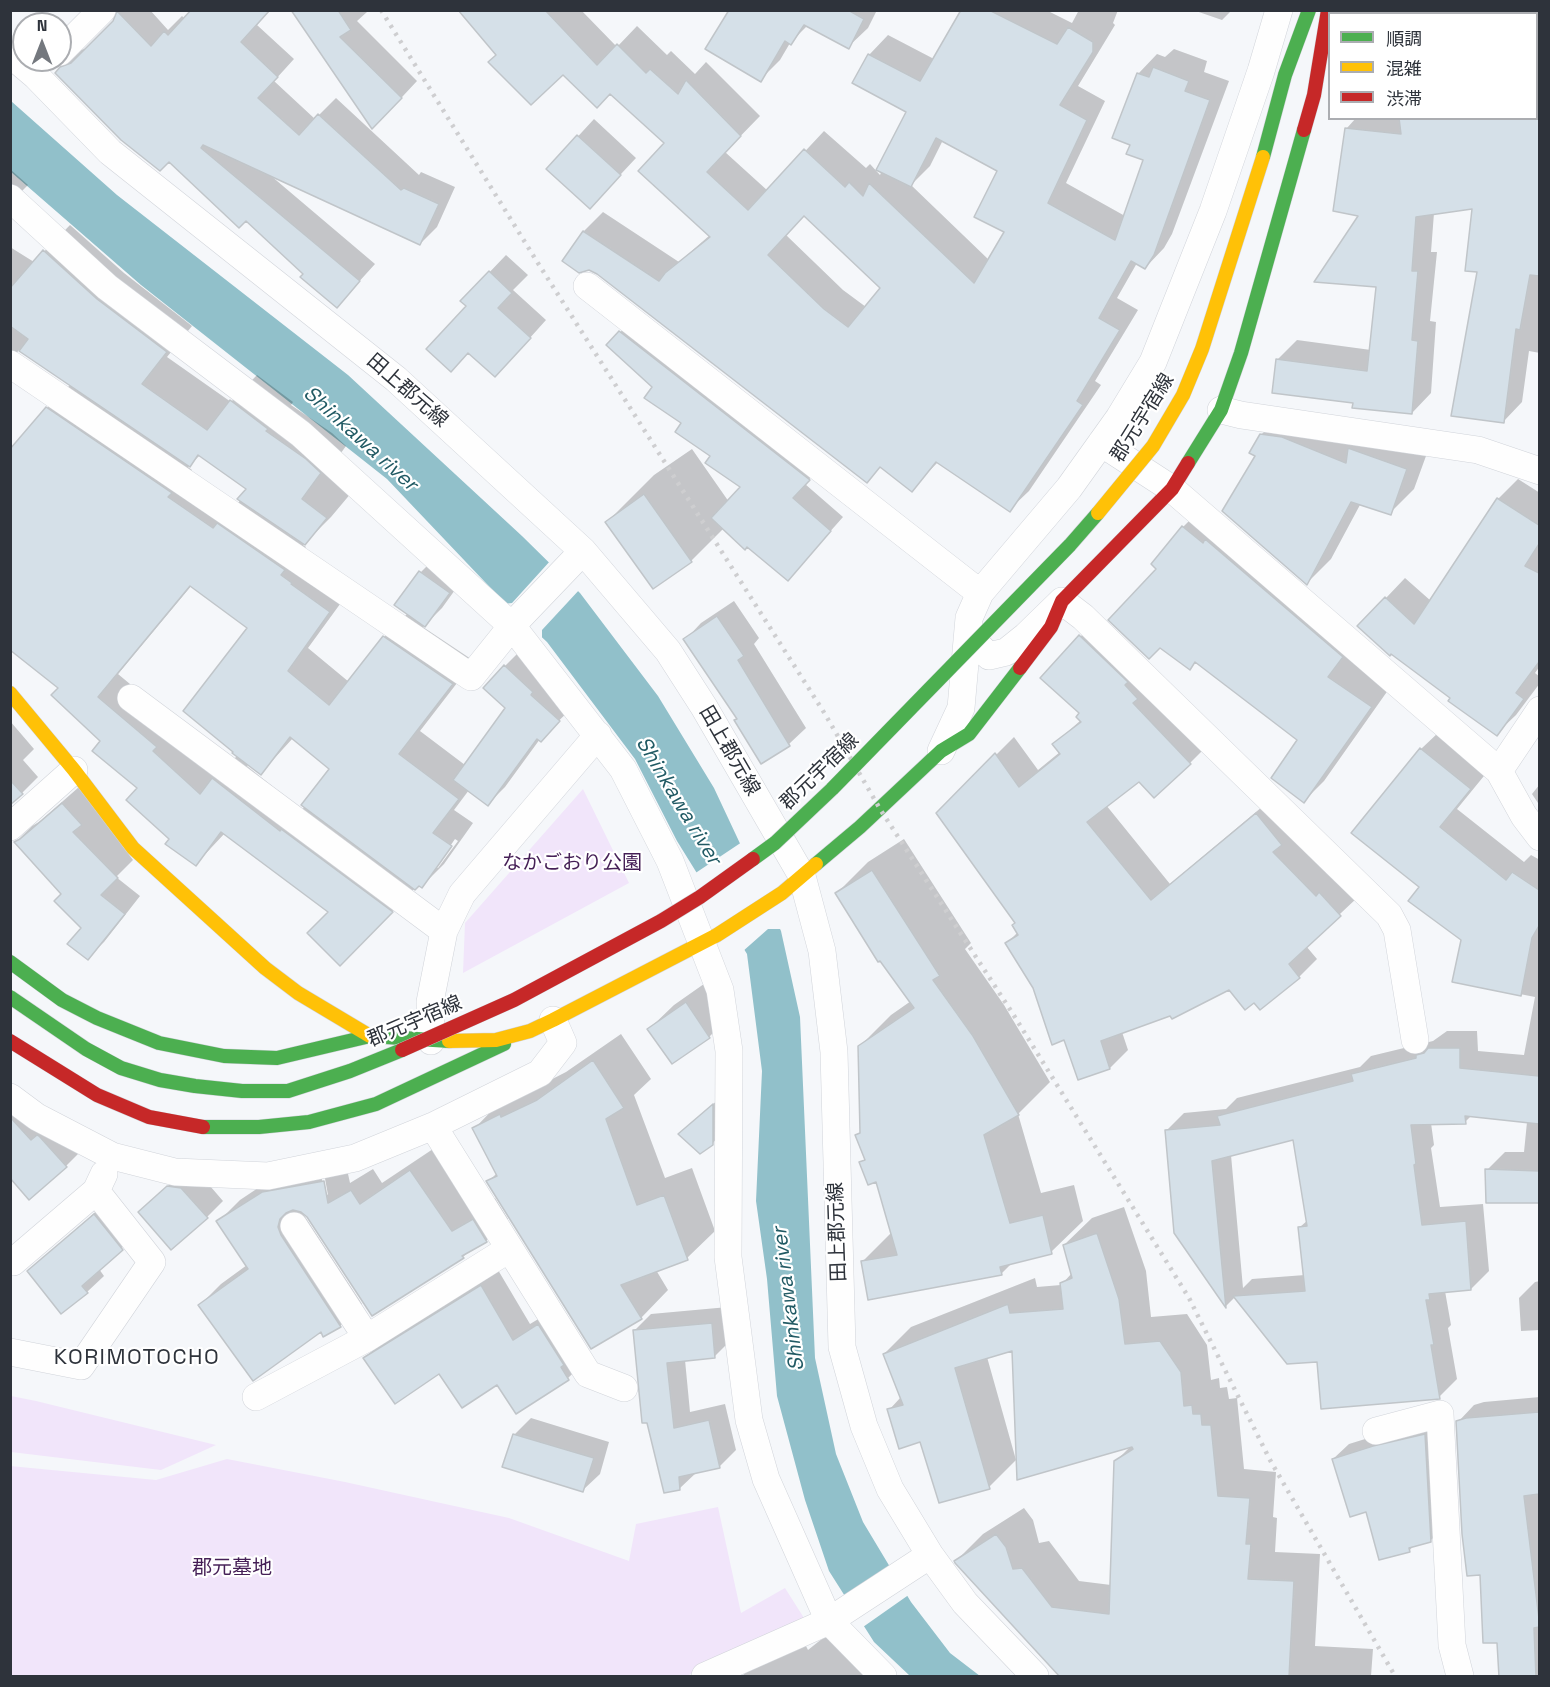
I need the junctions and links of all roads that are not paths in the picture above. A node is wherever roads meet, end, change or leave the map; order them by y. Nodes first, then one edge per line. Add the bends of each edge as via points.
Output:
1 (102, 10) edge
2 (1279, 10) edge
3 (1309, 10) edge
4 (1328, 10) edge
5 (72, 39) edge
6 (46, 72) edge
7 (1322, 96) edge
8 (10, 198) edge
9 (587, 286) dead end
10 (10, 364) edge
11 (1221, 410) junction
12 (1101, 443) junction
13 (1539, 471) edge
14 (1172, 489) junction
15 (582, 551) junction
16 (980, 594) junction
17 (1062, 601) junction
18 (514, 624) junction
19 (969, 637) junction
20 (10, 693) edge
21 (131, 698) dead end
22 (1539, 710) edge
23 (598, 735) junction
24 (941, 751) junction
25 (74, 770) junction
26 (1499, 771) junction
27 (10, 827) edge
28 (1539, 837) edge
29 (792, 884) junction
30 (444, 931) junction
31 (710, 939) junction
32 (10, 962) edge
33 (10, 997) edge
34 (541, 1026) junction
35 (370, 1036) junction
36 (1415, 1040) dead end
37 (10, 1041) edge
38 (431, 1041) junction
39 (10, 1097) edge
40 (434, 1126) junction
41 (112, 1156) junction
42 (96, 1191) junction
43 (294, 1226) dead end
44 (509, 1249) junction
45 (14, 1262) dead end
46 (367, 1338) junction
47 (10, 1352) edge
48 (624, 1388) dead end
49 (256, 1397) dead end
50 (1376, 1431) dead end
51 (930, 1555) junction
52 (829, 1621) junction
53 (705, 1677) edge
54 (883, 1677) edge
55 (1035, 1677) edge
56 (1460, 1677) edge

1 - 5 street
2 - 12 street via 1214,211 1154,362
3 - 33 street, 郡元宇宿線, bridge via 1285,75 1202,349 1183,395 1154,446 1070,545 775,843 661,921 503,1005 350,1071 288,1090 195,1086 121,1068
4 - 7 street
6 - 15 street, 田上郡元線 via 110,152 396,379
7 - 11 street
8 - 18 street via 107,287 301,434
9 - 16 street
10 - 18 street via 471,677
11 - 13 street via 1478,450
11 - 14 street
12 - 14 street
12 - 16 street via 1069,488
14 - 17 street
14 - 26 street
15 - 18 street
15 - 29 street, 田上郡元線 via 668,651 704,707
16 - 19 street via 969,618
17 - 19 street via 1006,651 989,656
17 - 24 street via 1051,627 969,734
17 - 36 street via 1083,617 1389,915 1397,930
18 - 23 street
19 - 24 street via 961,708
20 - 25 street
21 - 30 street
22 - 26 street
23 - 30 street via 462,894
23 - 31 street via 623,769
24 - 29 street via 861,827
25 - 27 street
25 - 35 street via 133,848 265,969
26 - 28 street
29 - 31 street
29 - 51 street, 田上郡元線 via 822,951 834,1052 842,1347 864,1426 890,1489
30 - 38 street via 430,1002
31 - 34 street
31 - 52 street via 729,1051 728,1257 749,1420 766,1479
32 - 35 street via 62,1000 159,1043 224,1056 277,1058
34 - 37 street via 376,1104 309,1122 259,1127 209,1128 149,1117 97,1095
34 - 38 street via 496,1040
34 - 40 street via 563,1043 540,1073
35 - 38 street
39 - 41 street via 37,1117
40 - 41 street via 355,1158 268,1176 175,1172
40 - 44 street
41 - 42 street
42 - 45 street
42 - 47 street via 152,1262 81,1366
43 - 46 street
44 - 46 street
44 - 48 street via 588,1374
46 - 49 street
50 - 56 street via 1440,1414 1452,1645
51 - 52 street
51 - 55 street, 田上郡元線 via 964,1603
52 - 53 street
52 - 54 street

